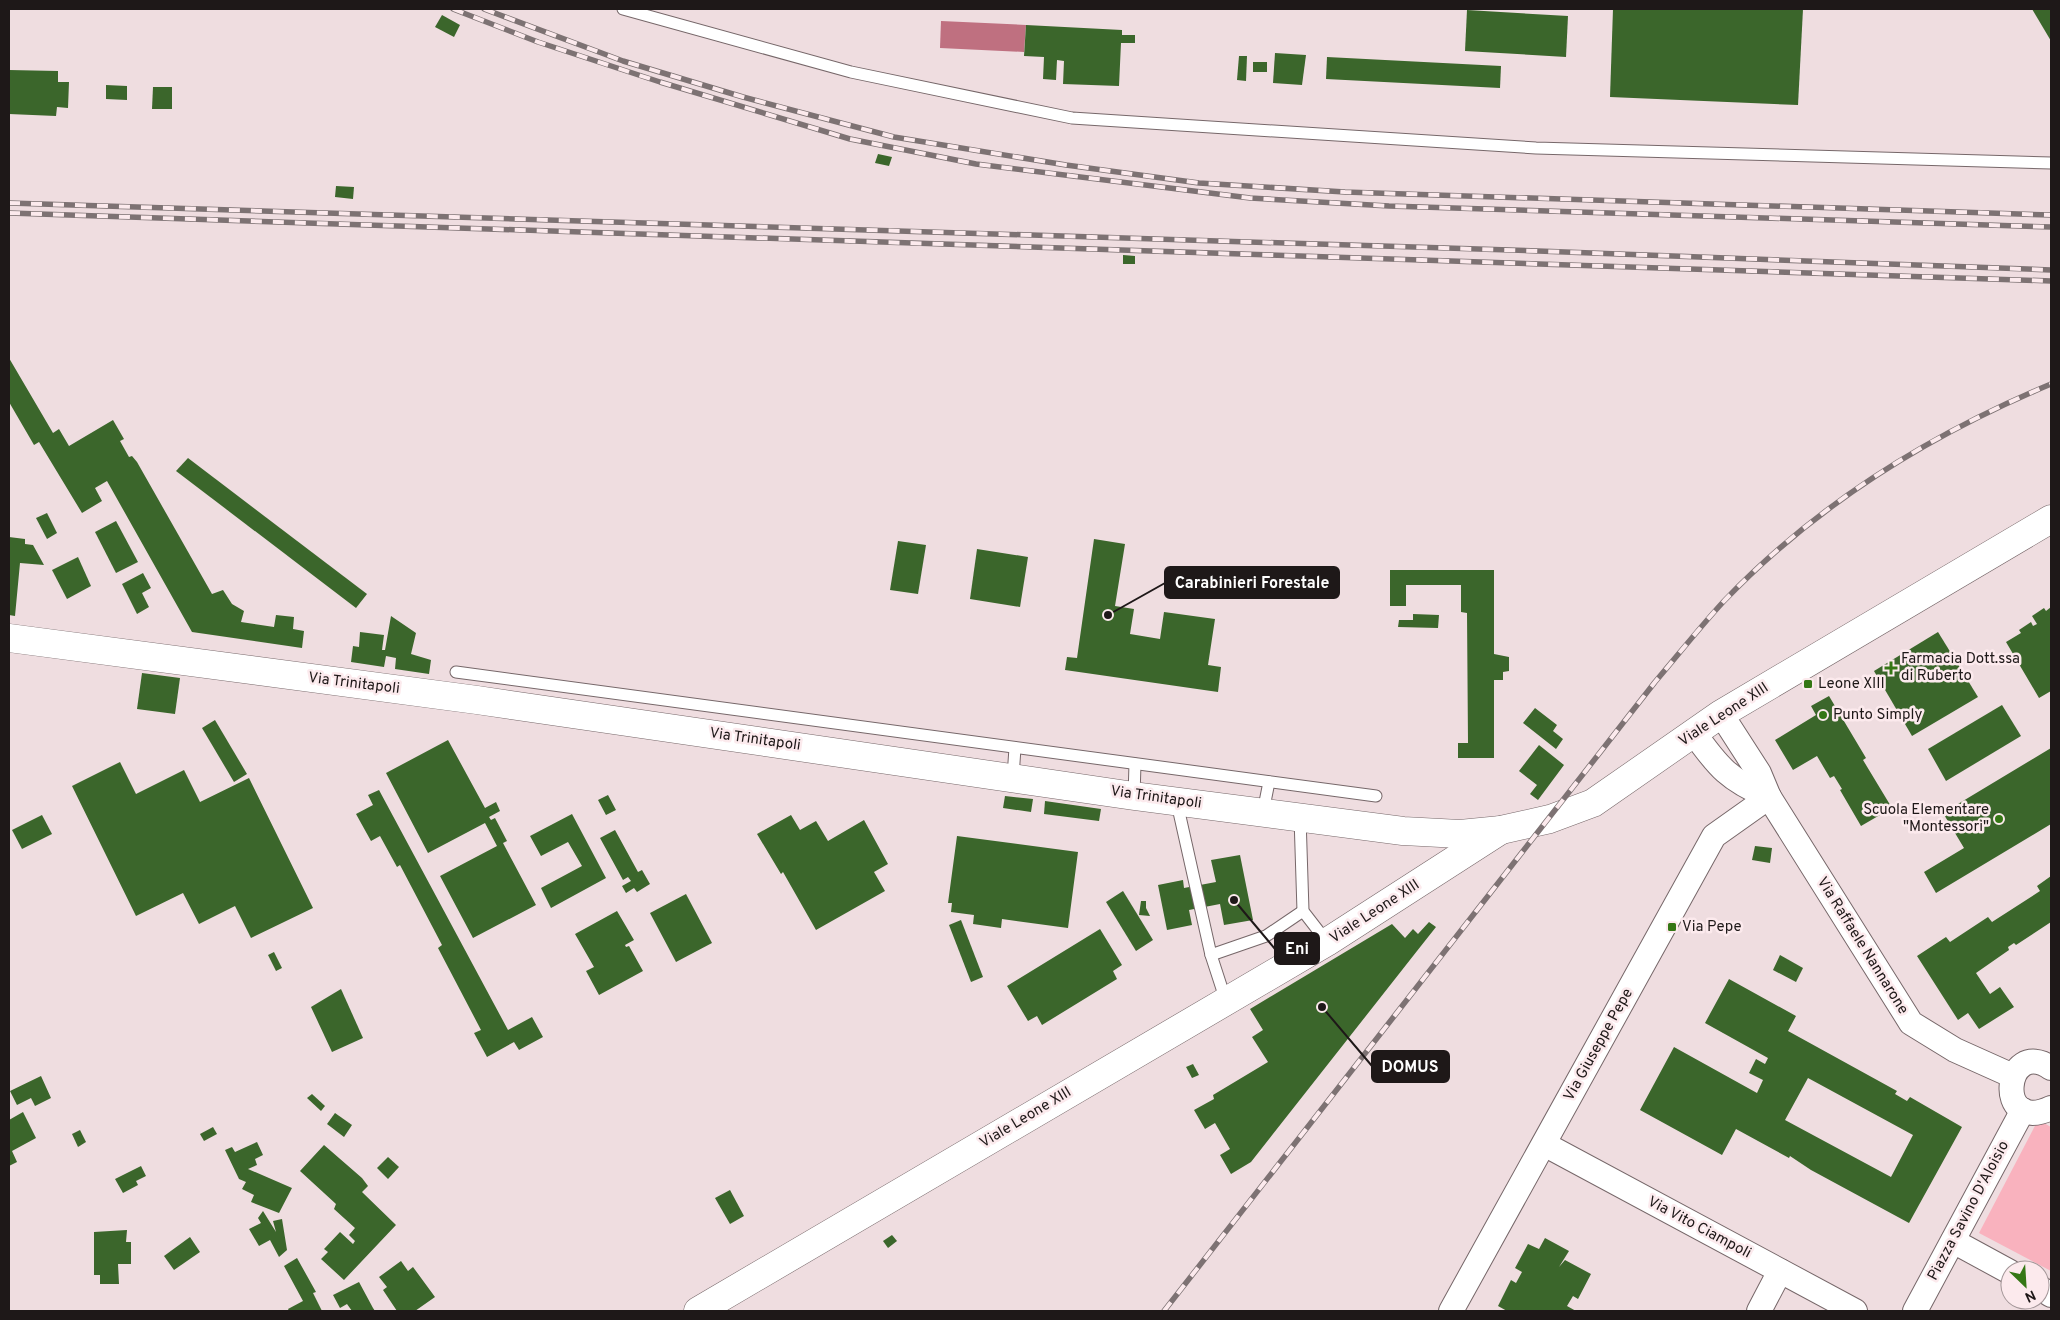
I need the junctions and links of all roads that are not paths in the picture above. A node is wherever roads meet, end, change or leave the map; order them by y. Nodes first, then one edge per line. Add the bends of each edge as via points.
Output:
1 (623, 9) edge
2 (2051, 162) edge
3 (2051, 519) edge
4 (9, 638) edge
5 (456, 672) dead end
6 (1721, 714) junction
7 (707, 719) junction
8 (1694, 733) junction
9 (1015, 748) junction
10 (1135, 764) junction
11 (1013, 777) junction
12 (1269, 782) junction
13 (1134, 796) junction
14 (1376, 796) dead end
15 (1768, 797) junction
16 (1176, 801) junction
17 (1264, 812) junction
18 (1300, 817) junction
19 (1501, 830) junction
20 (1303, 911) junction
21 (1328, 942) junction
22 (1211, 955) junction
23 (1226, 1001) junction
24 (2051, 1047) edge
25 (2031, 1069) edge
26 (2051, 1108) edge
27 (2023, 1110) junction
28 (1544, 1144) junction
29 (1953, 1241) junction
30 (2000, 1267) edge
31 (1780, 1271) junction
32 (698, 1311) edge
33 (1451, 1311) edge
34 (1760, 1311) edge
35 (1855, 1311) edge
36 (1915, 1311) edge

1 - 2 lane via 851,72 1072,118 1536,148
3 - 6 main road, Viale Leone XIII
4 - 7 main road, Via Trinitapoli via 477,700
5 - 7 lane
6 - 8 main road, Viale Leone XIII
6 - 15 street, Via Raffaele Nannarone via 1759,773
7 - 9 lane
7 - 11 main road, Via Trinitapoli
8 - 15 street via 1726,774
8 - 19 main road, Viale Leone XIII via 1593,803 1564,815
9 - 10 lane
9 - 11 lane
10 - 12 lane
10 - 13 lane
11 - 13 main road, Via Trinitapoli
12 - 14 lane
12 - 17 lane
13 - 16 main road, Via Trinitapoli
15 - 25 street, Via Raffaele Nannarone via 1911,1023 1955,1050
15 - 28 street, Via Giuseppe Pepe via 1714,836
16 - 17 main road, Via Trinitapoli
16 - 22 lane
17 - 18 main road, Via Trinitapoli
18 - 19 main road, Via Trinitapoli via 1431,833
18 - 20 lane
19 - 21 main road, Viale Leone XIII
20 - 21 lane
20 - 22 lane via 1266,936
21 - 23 main road, Viale Leone XIII
22 - 23 lane
23 - 32 main road, Viale Leone XIII
24 - 25 street
25 - 27 street via 2010,1084 2011,1095
26 - 27 street via 2041,1113
27 - 29 street, Piazza Savino D'Aloisio
28 - 31 street, Via Vito Ciampoli
28 - 33 street, Via Giuseppe Pepe
29 - 30 street
29 - 36 street, Piazza Savino D'Aloisio
31 - 34 street
31 - 35 street, Via Vito Ciampoli

